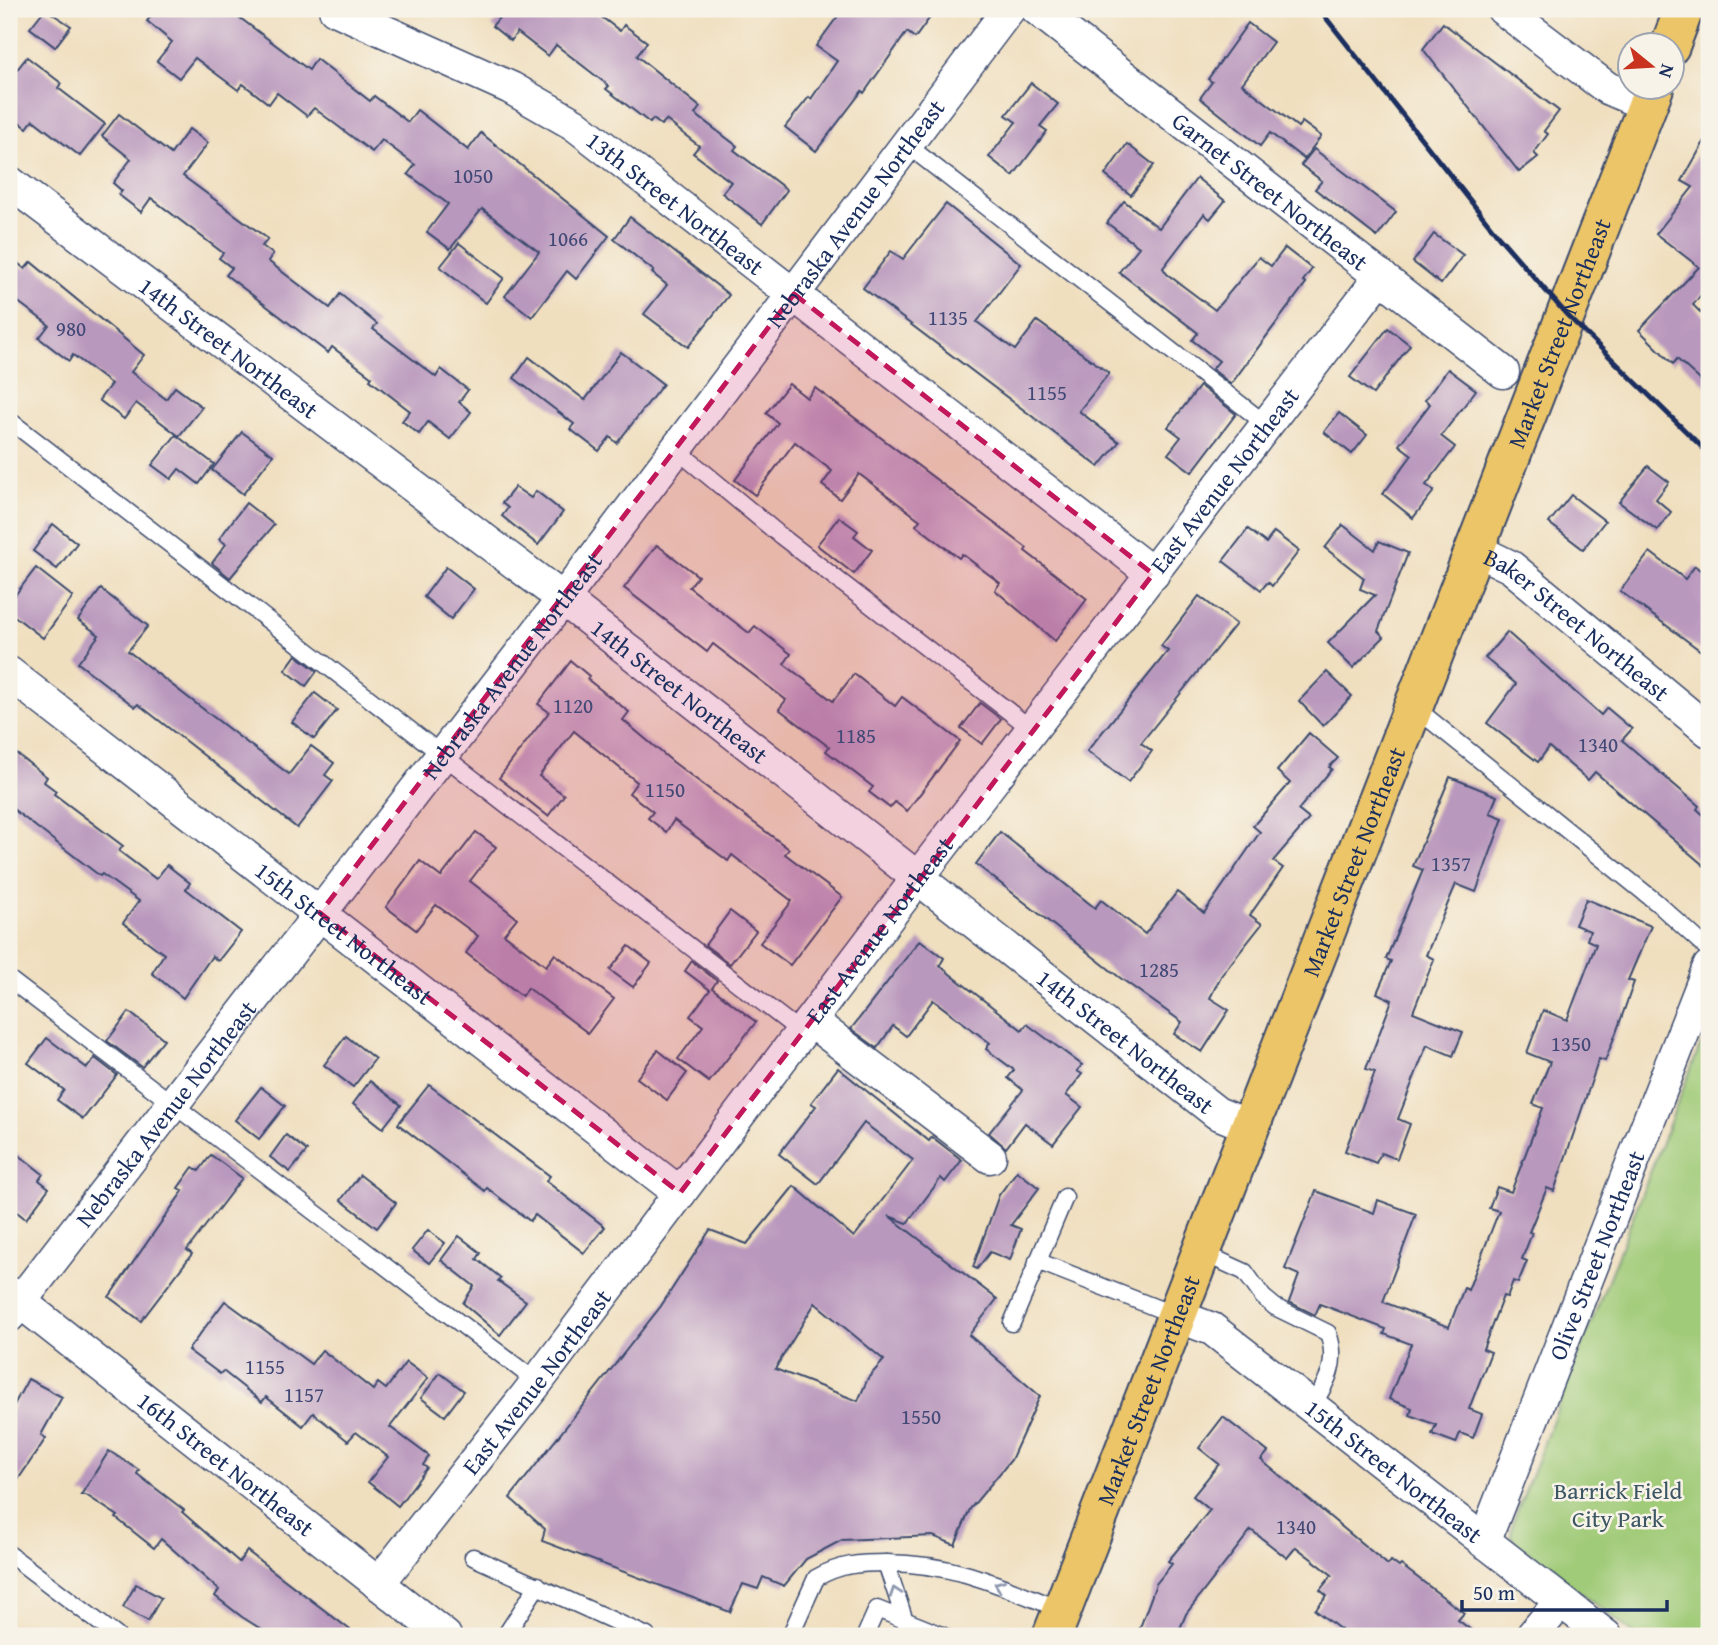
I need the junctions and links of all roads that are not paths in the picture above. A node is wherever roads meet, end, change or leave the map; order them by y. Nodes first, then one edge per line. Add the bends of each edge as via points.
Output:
1 (335, 9) edge
2 (1009, 9) edge
3 (1037, 9) edge
4 (1503, 9) edge
5 (1684, 9) edge
6 (1675, 32) edge
7 (1616, 90) edge
8 (1648, 102) edge
9 (907, 145) junction
10 (9, 182) edge
11 (1381, 276) junction
12 (794, 294) junction
13 (1503, 372) dead end
14 (9, 420) edge
15 (1267, 425) junction
16 (677, 450) junction
17 (1474, 549) junction
18 (1153, 574) junction
19 (563, 599) junction
20 (9, 673) edge
21 (1413, 706) junction
22 (1033, 730) junction
23 (1709, 731) edge
24 (443, 754) junction
25 (919, 878) junction
26 (320, 913) junction
27 (1709, 950) edge
28 (1709, 967) edge
29 (9, 979) edge
30 (806, 1027) junction
31 (172, 1105) junction
32 (1248, 1126) junction
33 (990, 1157) dead end
34 (680, 1193) junction
35 (1065, 1197) dead end
36 (1201, 1252) junction
37 (1037, 1261) junction
38 (12, 1304) edge
39 (1177, 1316) junction
40 (1012, 1323) dead end
41 (537, 1382) junction
42 (1311, 1408) junction
43 (1484, 1542) junction
44 (9, 1554) edge
45 (472, 1556) dead end
46 (886, 1563) junction
47 (378, 1584) junction
48 (538, 1585) junction
49 (1561, 1601) junction
50 (905, 1621) junction
51 (1057, 1623) edge
52 (117, 1636) edge
53 (445, 1636) edge
54 (505, 1636) edge
55 (647, 1636) edge
56 (790, 1636) edge
57 (865, 1636) edge
58 (944, 1636) edge
59 (1532, 1636) edge
60 (1606, 1636) edge

1 - 12 street, 13th Street Northeast via 511,88 573,124
2 - 9 street, Nebraska Avenue Northeast
3 - 11 street, Garnet Street Northeast
4 - 7 street via 1607,88
5 - 6 main road
8 - 17 main road, Market Street Northeast
9 - 12 street, Nebraska Avenue Northeast
9 - 15 lane
10 - 19 street, 14th Street Northeast
11 - 13 street, Garnet Street Northeast
11 - 15 street, East Avenue Northeast
12 - 16 street, Nebraska Avenue Northeast
12 - 18 street, 13th Street Northeast
14 - 24 lane
15 - 18 street, East Avenue Northeast
16 - 19 street, Nebraska Avenue Northeast
16 - 22 lane
17 - 21 main road, Market Street Northeast
17 - 23 street, Baker Street Northeast via 1511,568
18 - 22 street, East Avenue Northeast
19 - 24 street, Nebraska Avenue Northeast
19 - 25 street, 14th Street Northeast
20 - 26 street, 15th Street Northeast
21 - 27 lane via 1656,901
21 - 32 main road, Market Street Northeast
22 - 25 street, East Avenue Northeast
24 - 26 street, Nebraska Avenue Northeast
24 - 30 lane
25 - 30 street, East Avenue Northeast
25 - 32 street, 14th Street Northeast via 1217,1113
26 - 31 street, Nebraska Avenue Northeast
26 - 34 street, 15th Street Northeast
28 - 43 street, Olive Street Northeast
29 - 31 lane
30 - 33 street
30 - 34 street, East Avenue Northeast
31 - 38 street, Nebraska Avenue Northeast
31 - 41 lane
32 - 36 main road, Market Street Northeast
34 - 41 street, East Avenue Northeast
35 - 37 lane
36 - 39 main road, Market Street Northeast
36 - 42 lane via 1245,1272 1275,1307 1328,1333 1334,1357 1330,1376
37 - 39 lane
37 - 40 lane
38 - 47 street, 16th Street Northeast
39 - 42 street, 15th Street Northeast via 1212,1329
39 - 51 main road, Market Street Northeast
41 - 47 street, East Avenue Northeast
42 - 43 street, 15th Street Northeast
43 - 49 street, 15th Street Northeast
44 - 52 lane
45 - 48 lane
50 -> 46 lane
51 -> 46 lane via 963,1571
46 - 56 lane via 849,1563 816,1578
47 - 53 street, 16th Street Northeast
48 - 54 lane
48 - 55 lane
49 - 59 street
49 - 60 street, 15th Street Northeast
50 - 57 lane via 877,1609
50 - 58 lane

